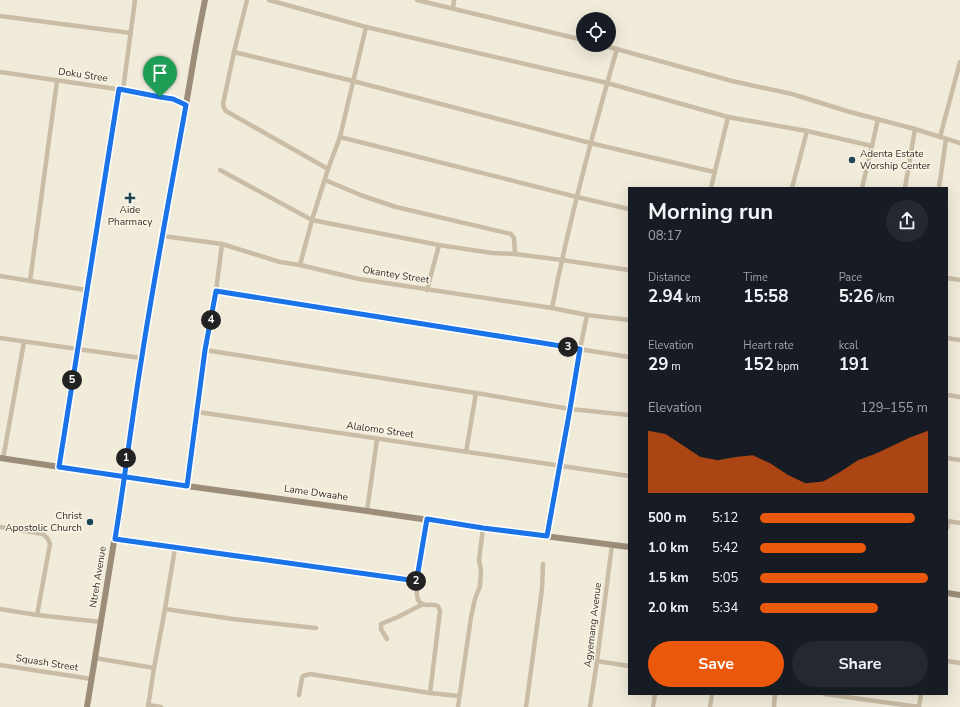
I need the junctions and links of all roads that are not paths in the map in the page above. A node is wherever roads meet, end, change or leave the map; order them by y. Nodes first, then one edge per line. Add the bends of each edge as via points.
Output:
1 (135, 0) edge
2 (206, 0) edge
3 (246, 0) edge
4 (269, 0) edge
5 (417, 0) edge
6 (454, 0) edge
7 (453, 8) junction
8 (0, 16) edge
9 (366, 27) junction
10 (131, 33) junction
11 (576, 38) edge
12 (617, 49) joint
13 (234, 52) junction
14 (960, 62) edge
15 (0, 72) edge
16 (57, 81) junction
17 (353, 81) junction
18 (607, 83) junction
19 (121, 89) junction
20 (186, 105) junction
21 (728, 117) junction
22 (878, 119) junction
23 (915, 129) junction
24 (807, 131) junction
25 (340, 136) junction
26 (940, 137) junction
27 (946, 139) junction
28 (590, 143) junction
29 (960, 143) edge
30 (872, 146) junction
31 (328, 169) junction
32 (220, 170) dead end
33 (714, 172) junction
34 (325, 180) junction
35 (711, 187) edge
36 (792, 187) edge
37 (862, 187) edge
38 (905, 187) edge
39 (939, 187) edge
40 (577, 198) junction
41 (628, 209) edge
42 (312, 220) junction
43 (163, 236) junction
44 (222, 244) junction
45 (439, 245) junction
46 (514, 254) junction
47 (562, 260) junction
48 (300, 265) junction
49 (628, 270) edge
50 (0, 276) edge
51 (948, 278) edge
52 (960, 280) edge
53 (30, 281) junction
54 (86, 290) junction
55 (427, 290) junction
56 (216, 291) junction
57 (552, 308) junction
58 (587, 315) junction
59 (628, 320) edge
60 (0, 338) edge
61 (948, 338) edge
62 (960, 340) edge
63 (24, 342) junction
64 (77, 349) junction
65 (580, 349) junction
66 (205, 350) junction
67 (628, 356) edge
68 (141, 358) junction
69 (476, 393) junction
70 (948, 395) edge
71 (960, 397) edge
72 (570, 409) junction
73 (198, 412) junction
74 (628, 415) edge
75 (377, 439) junction
76 (466, 452) junction
77 (1, 458) edge
78 (948, 458) edge
79 (960, 460) edge
80 (59, 467) junction
81 (560, 467) junction
82 (124, 476) junction
83 (628, 476) edge
84 (187, 486) junction
85 (367, 511) junction
86 (427, 519) junction
87 (948, 521) edge
88 (960, 523) edge
89 (0, 527) edge
90 (483, 528) junction
91 (547, 536) junction
92 (115, 539) junction
93 (612, 545) junction
94 (628, 547) edge
95 (175, 548) junction
96 (543, 564) dead end
97 (417, 581) junction
98 (948, 593) edge
99 (960, 595) edge
100 (422, 604) junction
101 (0, 609) edge
102 (165, 609) junction
103 (37, 615) junction
104 (101, 622) junction
105 (316, 628) dead end
106 (387, 638) dead end
107 (95, 658) junction
108 (597, 661) junction
109 (948, 661) edge
110 (960, 663) edge
111 (0, 665) edge
112 (628, 666) edge
113 (154, 668) junction
114 (92, 679) junction
115 (430, 693) junction
116 (299, 695) dead end
117 (655, 695) edge
118 (712, 695) edge
119 (775, 695) edge
120 (833, 695) edge
121 (921, 695) edge
122 (459, 696) junction
123 (148, 706) edge
124 (87, 707) edge
125 (161, 707) edge
126 (458, 707) edge
127 (526, 707) edge
128 (590, 707) edge
129 (654, 707) edge
130 (710, 707) edge
131 (774, 707) edge
132 (919, 707) edge

1 - 10 street
2 - 20 street, Ntreh Avenue
3 - 13 street
4 - 9 street
5 - 7 street
6 - 7 street
7 - 11 street
8 - 10 street
9 - 17 street
9 - 18 street
10 - 19 street
12 - 18 street
12 - 22 street
13 - 17 street
13 - 31 street via 223,104 226,111
14 - 26 street
15 - 16 street, Doku Stree
16 - 19 street, Doku Stree
16 - 53 street
17 - 25 street
17 - 28 street
18 - 21 street
18 - 28 street
19 - 20 street, Doku Stree via 173,99
19 - 54 street
20 - 43 street, Ntreh Avenue
21 - 24 street
21 - 33 street
22 - 23 street
22 - 30 street
23 - 26 street
23 - 38 street
24 - 30 street
24 - 36 street
25 - 31 street
25 - 40 street
26 - 27 street
27 - 29 street
27 - 39 street
28 - 33 street
28 - 40 street
30 - 37 street
31 - 34 street
32 - 42 street
33 - 35 street
34 - 42 street
34 - 46 street via 396,207 511,234 514,238
40 - 41 street
40 - 47 street
42 - 45 street
42 - 48 street
43 - 44 street, Okantey Street
43 - 68 street, Ntreh Avenue
44 - 48 street, Okantey Street via 280,262
44 - 56 street
45 - 46 street
45 - 55 street
46 - 47 street
47 - 49 street
47 - 57 street
48 - 55 street, Okantey Street via 353,278
50 - 53 street
51 - 52 street
53 - 54 street
54 - 64 street
55 - 57 street, Okantey Street
56 - 65 street
56 - 66 street
57 - 58 street, Okantey Street
58 - 59 street, Okantey Street
58 - 65 street
60 - 63 street
61 - 62 street
63 - 64 street
63 - 77 street
64 - 68 street
64 - 80 street
65 - 67 street
65 - 72 street
66 - 69 street
66 - 73 street
68 - 82 street, Ntreh Avenue
69 - 72 street
69 - 76 street
70 - 71 street
72 - 74 street
72 - 81 street
73 - 75 street, Alalomo Street
73 - 84 street
75 - 76 street, Alalomo Street
75 - 85 street
76 - 81 street, Alalomo Street
77 - 80 street, Lame Dwaahe
78 - 79 street
80 - 82 street, Lame Dwaahe
81 - 83 street, Alalomo Street
81 - 91 street
82 - 84 street, Lame Dwaahe
82 - 92 street, Ntreh Avenue
84 - 85 street, Lame Dwaahe
85 - 86 street, Lame Dwaahe
86 - 90 street, Lame Dwaahe
86 - 97 street
87 - 88 street
89 - 103 street via 43,534 50,544
90 - 91 street, Lame Dwaahe
90 - 122 street via 479,560 480,586 471,617
91 - 93 street, Lame Dwaahe
92 - 95 street
92 - 104 street, Ntreh Avenue
93 - 94 street, Lame Dwaahe
93 - 108 street, Agyemang Avenue
95 - 97 street
95 - 102 street
96 - 127 street
97 - 100 street via 416,595
98 - 99 street
100 - 106 street via 381,624
100 - 115 street via 438,606 440,610
101 - 103 street
102 - 105 street
102 - 113 street
103 - 104 street
104 - 107 street, Ntreh Avenue
107 - 113 street
107 - 114 street, Ntreh Avenue
108 - 112 street
108 - 128 street, Agyemang Avenue
109 - 110 street
111 - 114 street, Squash Street
113 - 123 street
114 - 124 street, Ntreh Avenue
115 - 116 street via 310,674 303,676
115 - 122 street
117 - 129 street
118 - 130 street
119 - 131 street
120 - 132 street
121 - 132 street
122 - 126 street
123 - 125 street

